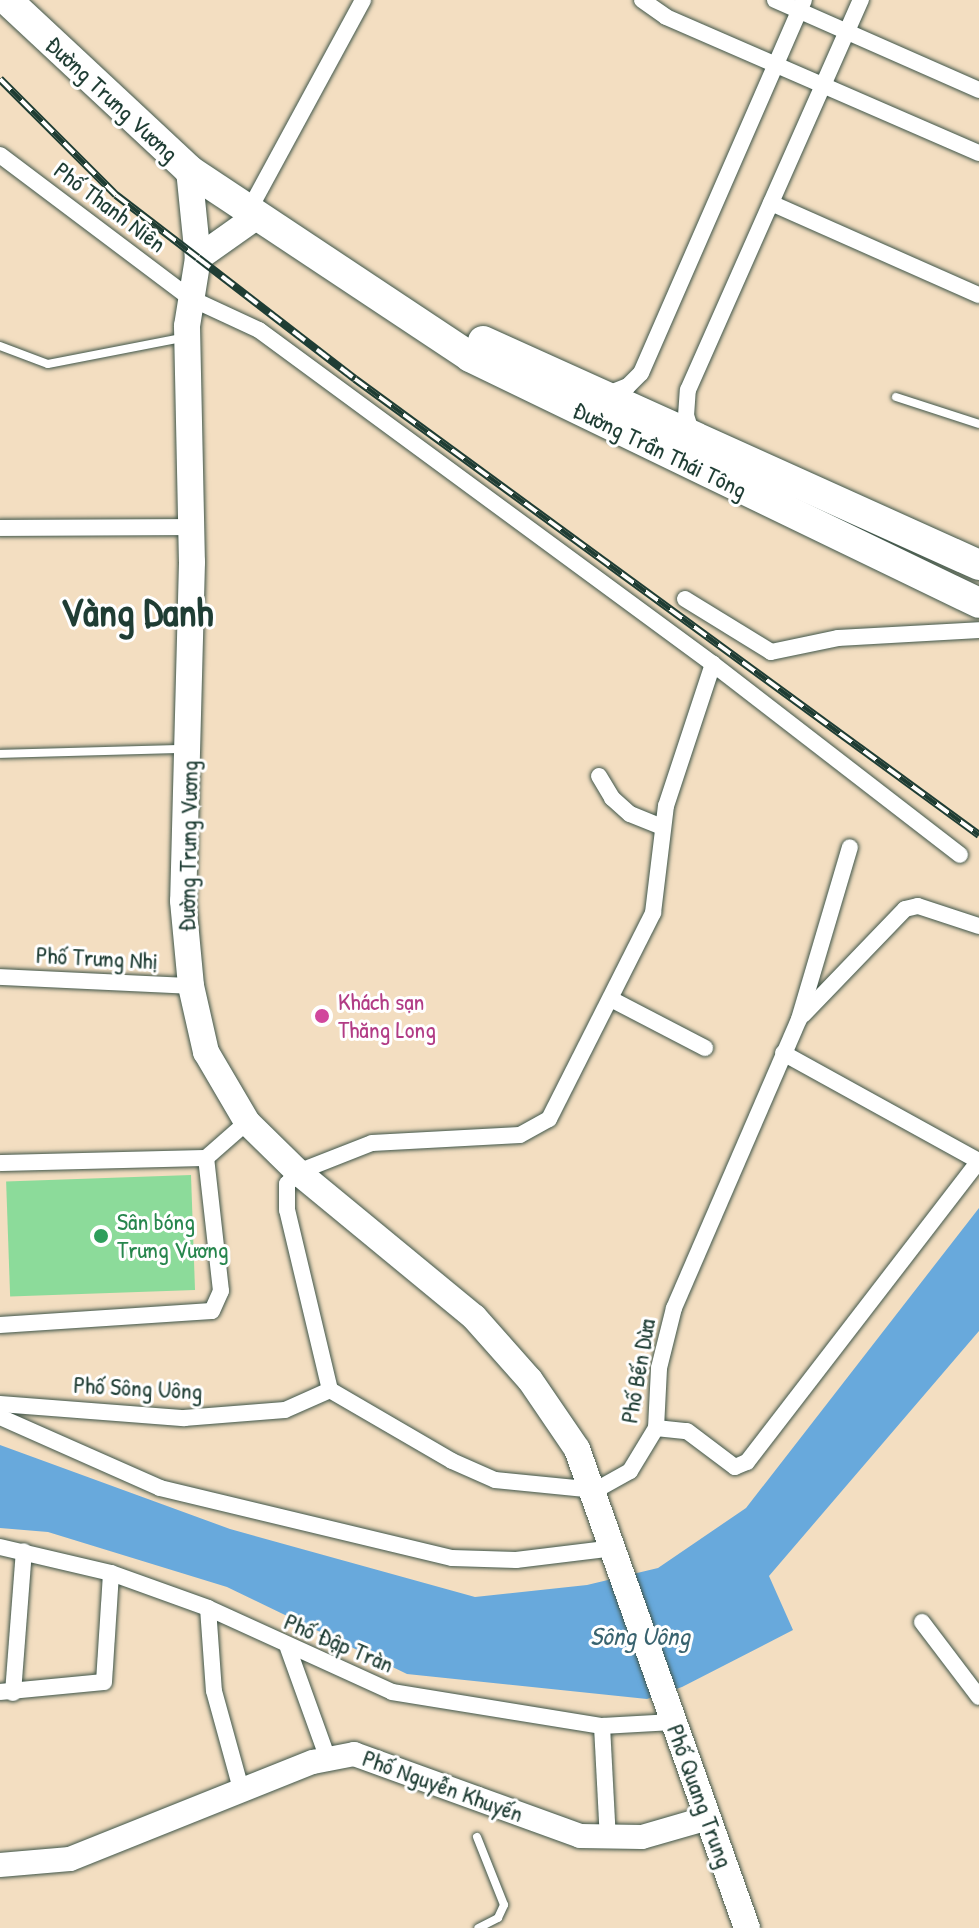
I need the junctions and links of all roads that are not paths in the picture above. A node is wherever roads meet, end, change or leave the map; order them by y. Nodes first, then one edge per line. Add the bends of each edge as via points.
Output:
1 (7, 0) edge
2 (363, 0) edge
3 (642, 0) edge
4 (775, 0) edge
5 (861, 0) edge
6 (802, 6) edge
7 (846, 32) junction
8 (776, 65) junction
9 (823, 85) junction
10 (979, 90) edge
11 (979, 153) edge
12 (0, 155) edge
13 (189, 170) junction
14 (771, 203) junction
15 (252, 214) junction
16 (198, 258) junction
17 (352, 277) junction
18 (979, 295) edge
19 (190, 298) junction
20 (187, 337) junction
21 (0, 346) edge
22 (602, 397) junction
23 (896, 397) dead end
24 (979, 424) edge
25 (694, 439) junction
26 (192, 527) junction
27 (0, 528) edge
28 (979, 565) edge
29 (685, 599) dead end
30 (979, 603) edge
31 (979, 630) edge
32 (713, 664) junction
33 (189, 748) junction
34 (0, 754) edge
35 (599, 776) dead end
36 (663, 827) junction
37 (850, 847) dead end
38 (960, 855) dead end
39 (979, 926) edge
40 (0, 977) edge
41 (191, 986) junction
42 (611, 999) junction
43 (799, 1019) junction
44 (705, 1048) dead end
45 (783, 1053) junction
46 (247, 1122) junction
47 (206, 1158) junction
48 (979, 1161) edge
49 (0, 1163) edge
50 (298, 1172) junction
51 (0, 1325) edge
52 (330, 1390) junction
53 (0, 1404) edge
54 (0, 1417) edge
55 (656, 1428) junction
56 (596, 1490) junction
57 (0, 1547) edge
58 (24, 1551) junction
59 (616, 1555) junction
60 (111, 1573) junction
61 (208, 1608) junction
62 (922, 1622) dead end
63 (288, 1648) junction
64 (6, 1693) edge
65 (979, 1697) edge
66 (673, 1722) junction
67 (602, 1726) junction
68 (328, 1759) junction
69 (242, 1793) junction
70 (708, 1818) junction
71 (477, 1837) dead end
72 (608, 1839) junction
73 (0, 1865) edge
74 (737, 1898) junction
75 (478, 1928) edge
76 (747, 1928) edge
77 (769, 1928) edge

1 - 13 highway, Đường Trưng Vương
2 - 15 street
3 - 8 street via 666,17
4 - 6 street
5 - 7 street
6 - 7 street
6 - 8 street
7 - 9 street
7 - 10 street
8 - 9 street
8 - 22 street via 641,373 628,386
9 - 11 street
9 - 14 street
12 - 19 street, Phố Thanh Niên
13 - 15 highway, Đường Trần Thái Tông
13 - 16 main road, Đường Trưng Vương
14 - 18 street
14 - 25 street via 688,390 686,416
15 - 16 main road
15 - 17 highway, Đường Trần Thái Tông
16 - 19 main road, Đường Trưng Vương
17 - 22 highway, Đường Trần Thái Tông
17 - 30 highway, Đường Trần Thái Tông via 470,357
19 - 20 main road, Đường Trưng Vương
19 - 32 street, Phố Thanh Niên via 259,330
20 - 21 lane via 48,364
20 - 26 main road, Đường Trưng Vương
22 - 25 highway, Đường Trần Thái Tông
23 - 24 lane
25 - 28 highway, Đường Trần Thái Tông
26 - 27 street
26 - 33 main road, Đường Trưng Vương
29 - 31 street via 771,652 847,637
32 - 36 street via 672,782
32 - 38 street, Phố Thanh Niên
33 - 34 lane
33 - 41 main road, Đường Trưng Vương via 183,901
35 - 36 street via 630,814
36 - 42 street via 653,913
37 - 43 street
39 - 43 street via 918,906 905,909
40 - 41 street, Phố Trưng Nhị
41 - 46 main road, Đường Trưng Vương via 206,1052
42 - 44 street
42 - 50 street via 558,1107 536,1130 372,1143
43 - 45 street, Phố Bến Dừa
45 - 48 street
45 - 55 street, Phố Bến Dừa via 674,1308 659,1368
46 - 47 street
46 - 50 main road, Đường Trưng Vương
47 - 49 street
47 - 51 street via 221,1291 212,1311
48 - 55 street via 747,1462 735,1467 687,1431
50 - 52 street via 287,1184 287,1210
50 - 56 main road, Đường Trưng Vương via 438,1284 503,1347 577,1449
52 - 53 street, Phố Sông Uông via 285,1410 184,1418
52 - 56 street via 474,1472 519,1484
54 - 59 street via 160,1488 452,1558
55 - 56 street, Phố Bến Dừa via 630,1471
56 - 59 main road, Đường Trưng Vương
57 - 58 street, Phố Đập Tràn
58 - 60 street, Phố Đập Tràn
58 - 64 street
59 - 66 main road, Phố Quang Trung
60 - 61 street, Phố Đập Tràn
60 - 64 street via 104,1682
61 - 63 street, Phố Đập Tràn
61 - 69 street via 214,1691
62 - 65 street
63 - 67 street, Phố Đập Tràn via 392,1692
63 - 68 street
66 - 67 street, Phố Đập Tràn
66 - 70 main road, Phố Quang Trung
67 - 72 street
68 - 69 street, Phố Nguyễn Khuyến
68 - 72 street, Phố Nguyễn Khuyến via 354,1754 580,1836
69 - 73 street, Phố Nguyễn Khuyến via 70,1859
70 - 72 street, Phố Nguyễn Khuyến via 642,1837
70 - 74 main road, Phố Quang Trung
71 - 75 lane via 504,1905 498,1918
74 - 76 main road, Phố Quang Trung
74 - 77 main road, Phố Quang Trung

